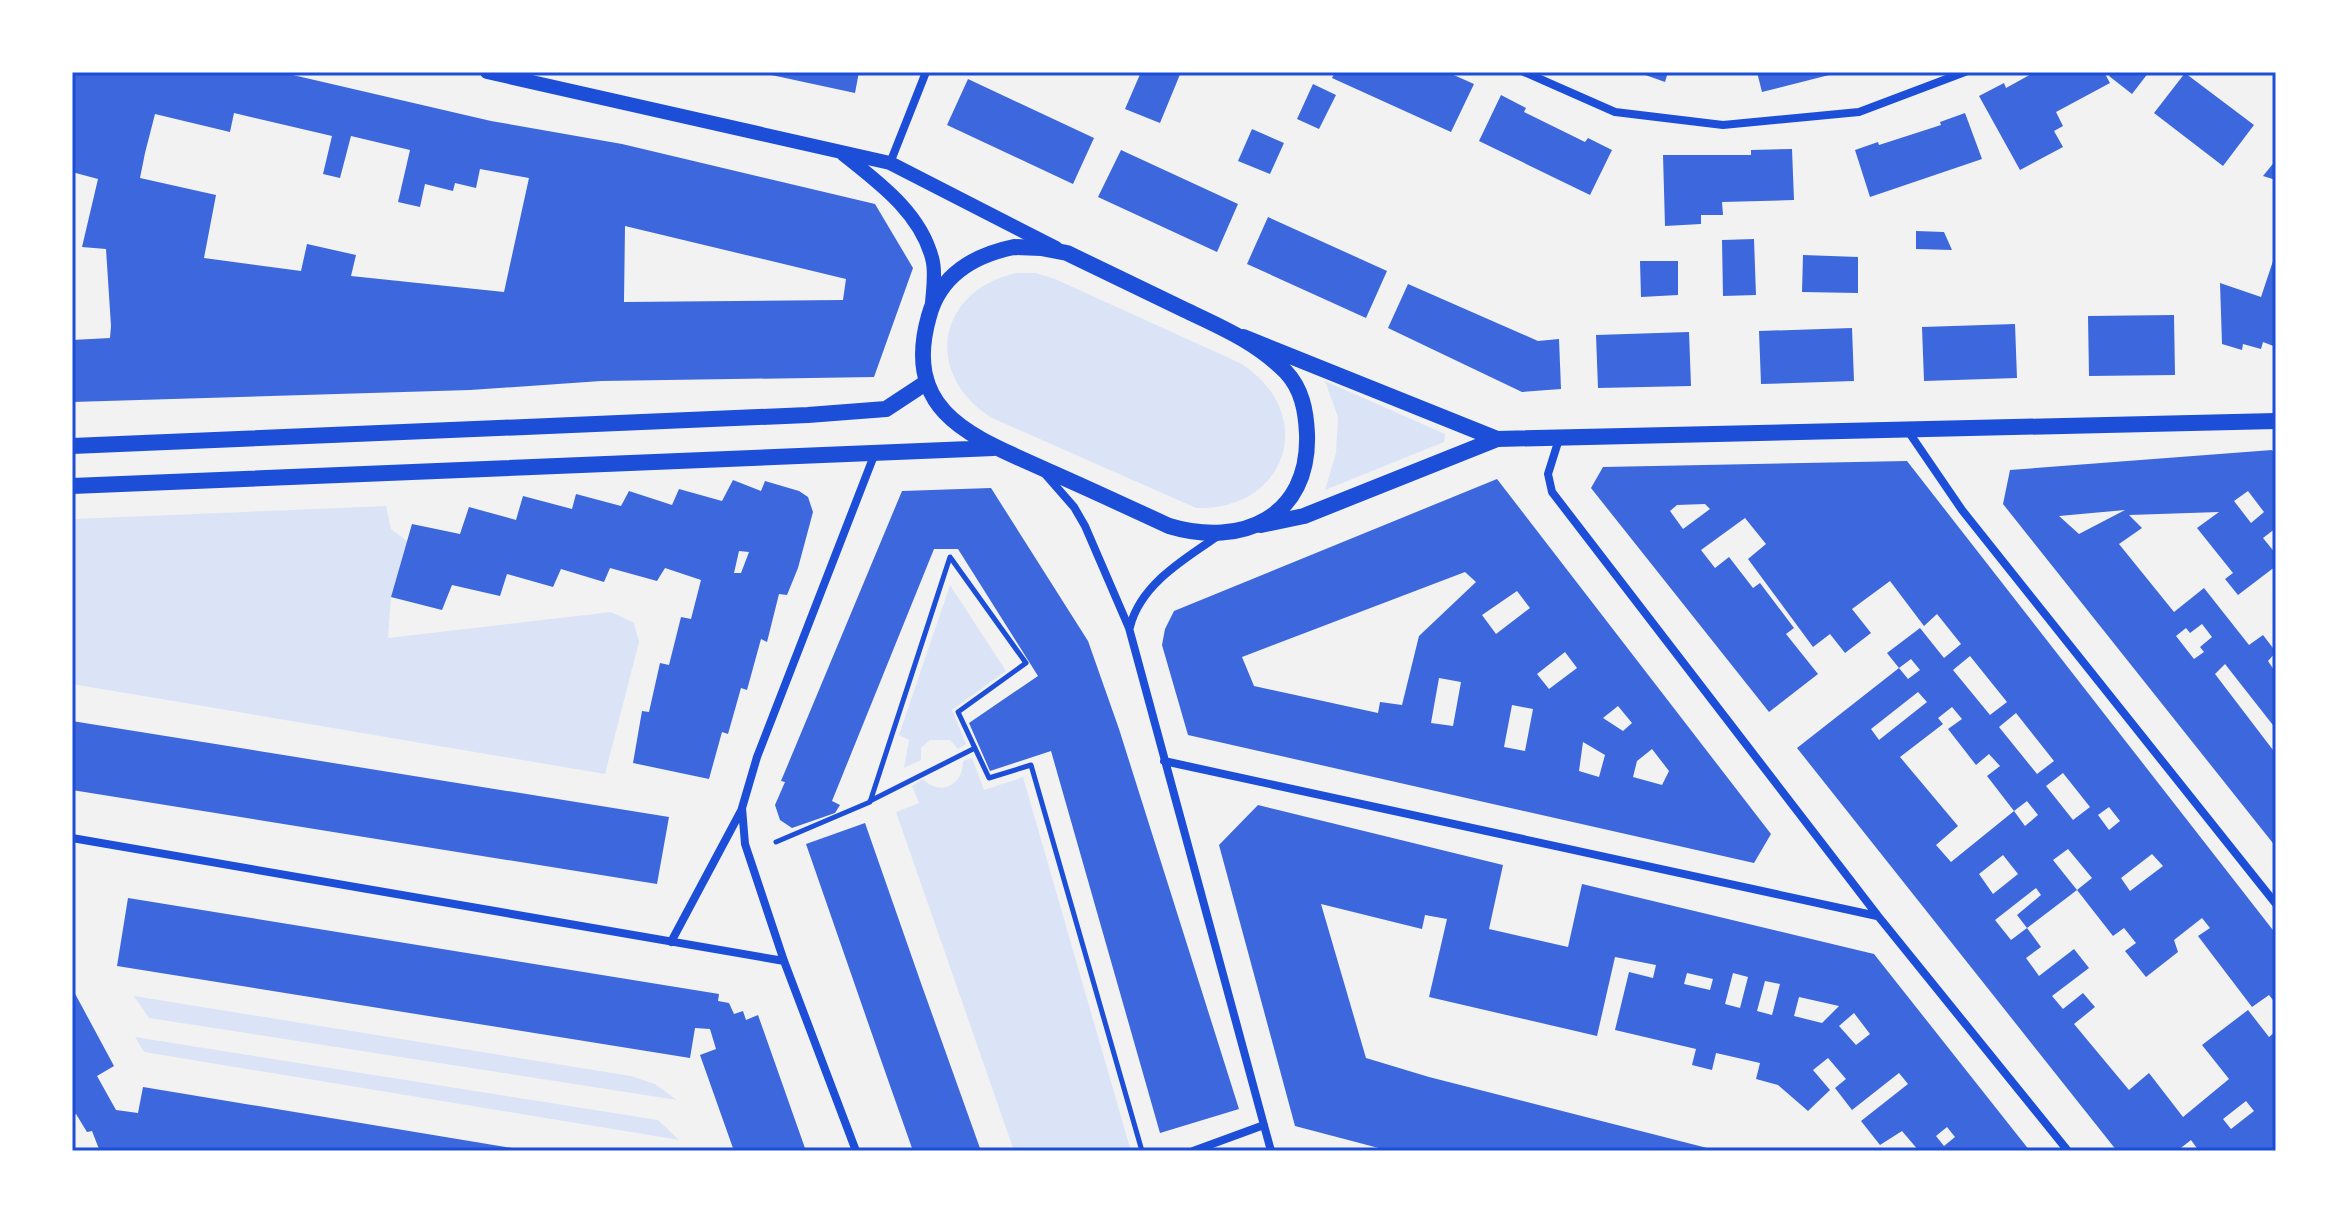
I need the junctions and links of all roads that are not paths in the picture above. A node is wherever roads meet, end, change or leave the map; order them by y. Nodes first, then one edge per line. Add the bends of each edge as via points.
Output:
1 (487, 72) edge
2 (926, 72) edge
3 (1524, 72) edge
4 (1965, 72) edge
5 (839, 152) junction
6 (890, 163) junction
7 (1067, 253) junction
8 (932, 303) junction
9 (1243, 337) junction
10 (927, 382) junction
11 (2276, 421) edge
12 (1908, 431) junction
13 (1497, 439) junction
14 (1559, 439) junction
15 (72, 446) edge
16 (996, 448) junction
17 (875, 453) junction
18 (1037, 466) junction
19 (72, 486) edge
20 (1248, 528) junction
21 (1221, 534) junction
22 (1129, 628) junction
23 (1164, 761) junction
24 (742, 808) junction
25 (72, 838) edge
26 (2276, 904) edge
27 (1878, 916) junction
28 (671, 942) junction
29 (784, 961) junction
30 (1264, 1125) junction
31 (856, 1151) edge
32 (1193, 1151) edge
33 (1271, 1151) edge
34 (2068, 1151) edge

1 - 5 street
2 - 6 street
3 - 4 street via 1615,112 1723,125 1859,112
5 - 6 street
5 - 8 street via 896,199 921,231 932,259
6 - 7 street
7 - 8 main road via 1028,248 988,252 965,264
7 - 9 main road
8 - 10 main road via 922,356
9 - 13 main road
9 - 20 main road via 1289,374 1301,394 1307,447 1292,497
10 - 15 main road via 886,409 808,415
10 - 16 main road via 958,427
11 - 12 main road
12 - 14 main road
12 - 26 street via 1962,510
13 - 14 main road
13 - 20 main road via 1304,516
14 - 27 street via 1548,474 1552,492
16 - 17 main road
16 - 18 main road
17 - 19 main road
17 - 24 street
18 - 21 main road via 1169,526
18 - 22 street via 1074,507
20 - 21 main road
21 - 22 street via 1145,594
22 - 23 street
23 - 27 street
23 - 30 street
24 - 28 street
24 - 29 street via 745,844
25 - 28 street
27 - 34 street
28 - 29 street
29 - 31 street
30 - 32 street
30 - 33 street

